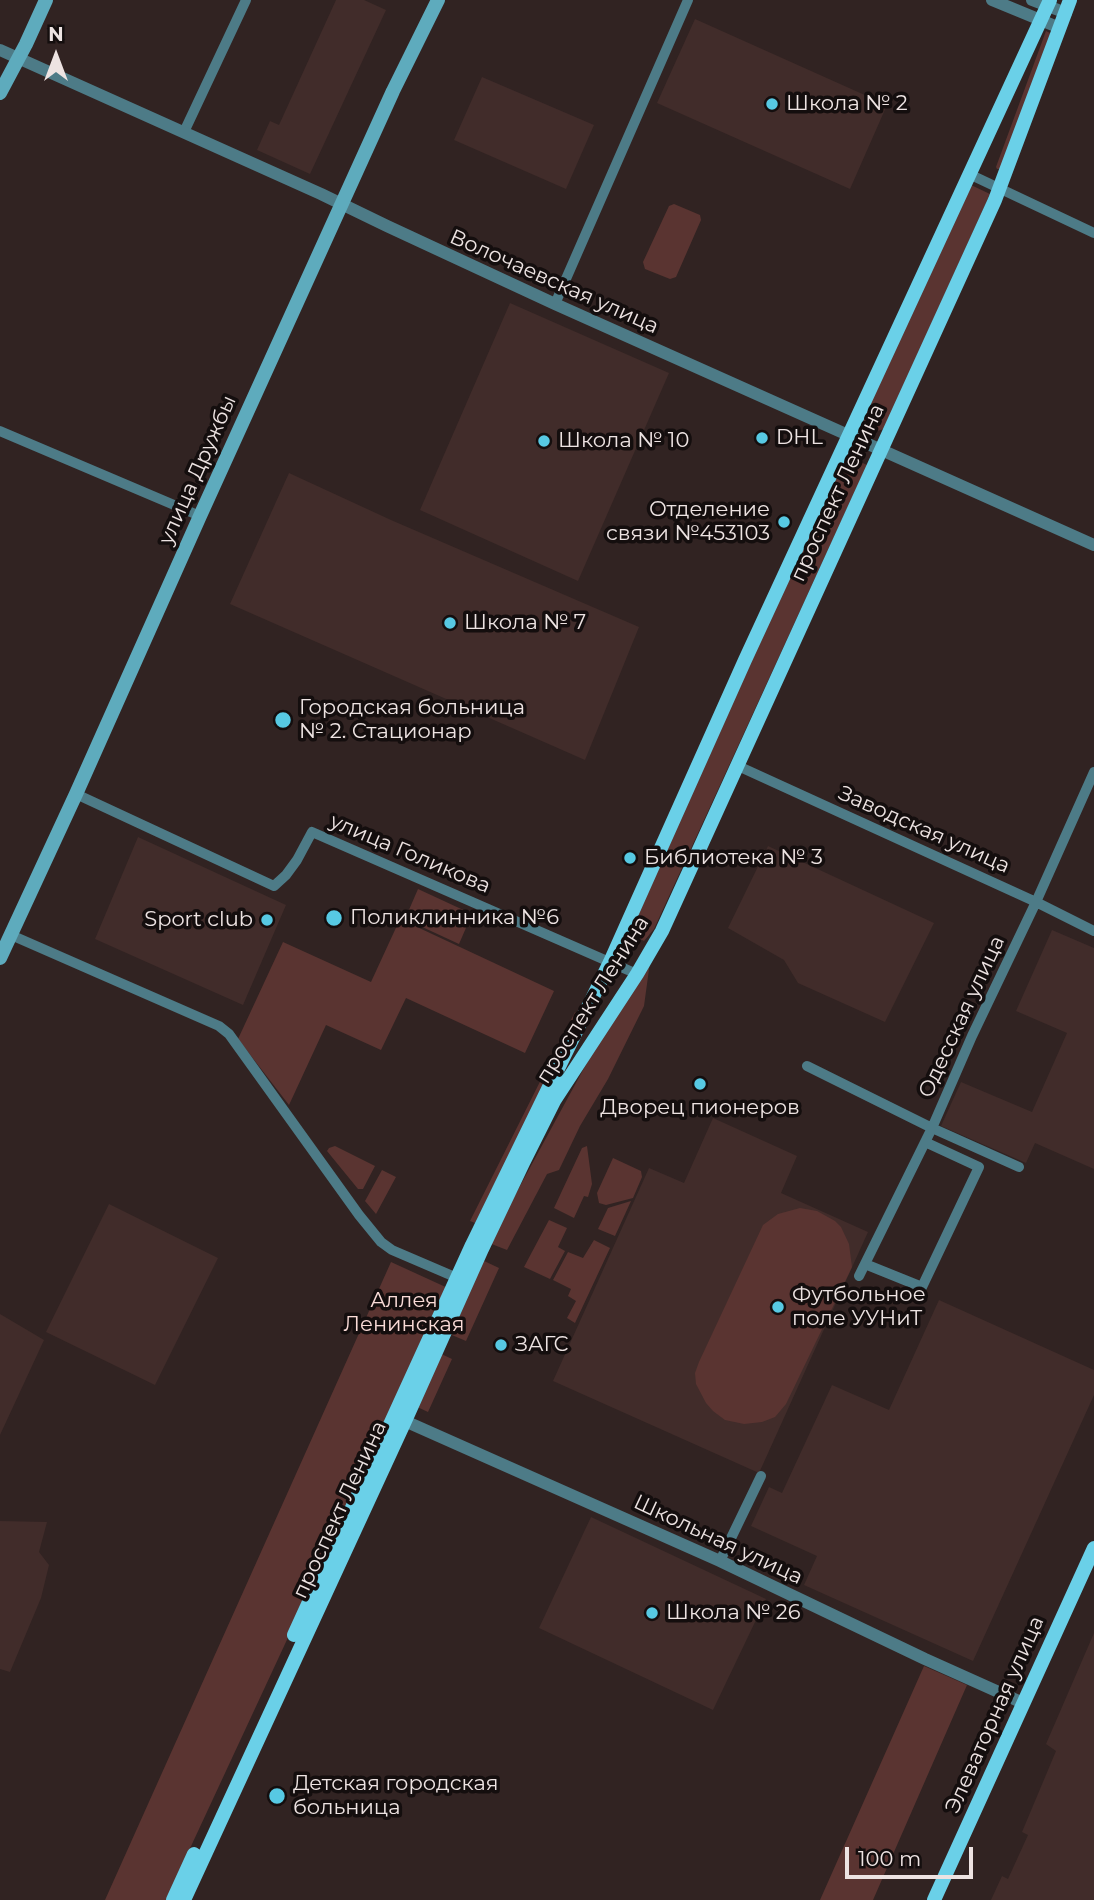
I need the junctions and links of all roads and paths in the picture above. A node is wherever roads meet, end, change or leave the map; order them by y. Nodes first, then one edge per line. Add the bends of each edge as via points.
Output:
1 (46, 0) edge
2 (246, 0) edge
3 (438, 0) edge
4 (688, 0) edge
5 (992, 0) edge
6 (1032, 0) edge
7 (1049, 3) edge
8 (1068, 6) edge
9 (1041, 21) junction
10 (1060, 28) junction
11 (0, 50) edge
12 (18, 58) junction
13 (0, 93) edge
14 (184, 132) junction
15 (969, 174) junction
16 (1000, 188) junction
17 (342, 204) junction
18 (1094, 233) edge
19 (555, 304) junction
20 (0, 431) edge
21 (850, 436) junction
22 (881, 449) junction
23 (200, 516) junction
24 (1094, 545) edge
25 (738, 766) junction
26 (1094, 772) edge
27 (76, 794) junction
28 (1036, 902) junction
29 (1094, 930) edge
30 (11, 934) junction
31 (0, 958) edge
32 (610, 962) junction
33 (637, 974) junction
34 (807, 1066) dead end
35 (932, 1128) junction
36 (925, 1142) junction
37 (1019, 1167) dead end
38 (865, 1264) junction
39 (859, 1276) dead end
40 (462, 1280) junction
41 (400, 1419) junction
42 (761, 1476) dead end
43 (1094, 1548) edge
44 (720, 1561) junction
45 (1023, 1703) junction
46 (173, 1900) edge
47 (184, 1900) edge
48 (934, 1900) edge

1 - 12 main road
2 - 14 street
3 - 17 main road, улица Дружбы
4 - 19 street
5 - 9 street
6 - 7 street
7 - 8 street
7 - 9 main road, проспект Ленина
8 - 10 main road, проспект Ленина
9 - 10 street
9 - 15 main road, проспект Ленина
10 - 16 main road, проспект Ленина
11 - 12 street, Волочаевская улица
12 - 13 main road
12 - 14 street, Волочаевская улица
14 - 17 street, Волочаевская улица
15 - 16 street
15 - 21 main road, проспект Ленина
16 - 18 street
16 - 22 main road, проспект Ленина
17 - 19 street, Волочаевская улица
17 - 23 main road, улица Дружбы
19 - 21 street, Волочаевская улица
20 - 23 street
21 - 22 street, Волочаевская улица
21 - 32 main road, проспект Ленина
22 - 24 street, Волочаевская улица
22 - 25 main road, проспект Ленина
23 - 27 main road, улица Дружбы
25 - 28 street, Заводская улица
25 - 33 main road, проспект Ленина via 662,931
26 - 28 street, Одесская улица
27 - 30 main road, улица Дружбы
27 - 32 street, улица Голикова via 274,886 297,860 312,832
28 - 29 street, Заводская улица
28 - 35 street, Одесская улица
30 - 31 main road, улица Дружбы
30 - 40 street via 219,1026 381,1242
32 - 33 street, улица Голикова
32 - 40 main road, проспект Ленина via 486,1217
33 - 40 main road, проспект Ленина via 554,1101
34 - 35 street
35 - 36 street, Одесская улица
35 - 37 street
36 - 38 street, Одесская улица
36 - 38 street via 979,1167 922,1287
38 - 39 street, Одесская улица
40 - 41 main road, проспект Ленина
41 - 44 street, Школьная улица
41 - 46 main road, проспект Ленина
41 - 47 main road, проспект Ленина
42 - 44 street
43 - 45 main road, Элеваторная улица
44 - 45 street, Школьная улица
45 - 48 main road, Элеваторная улица

